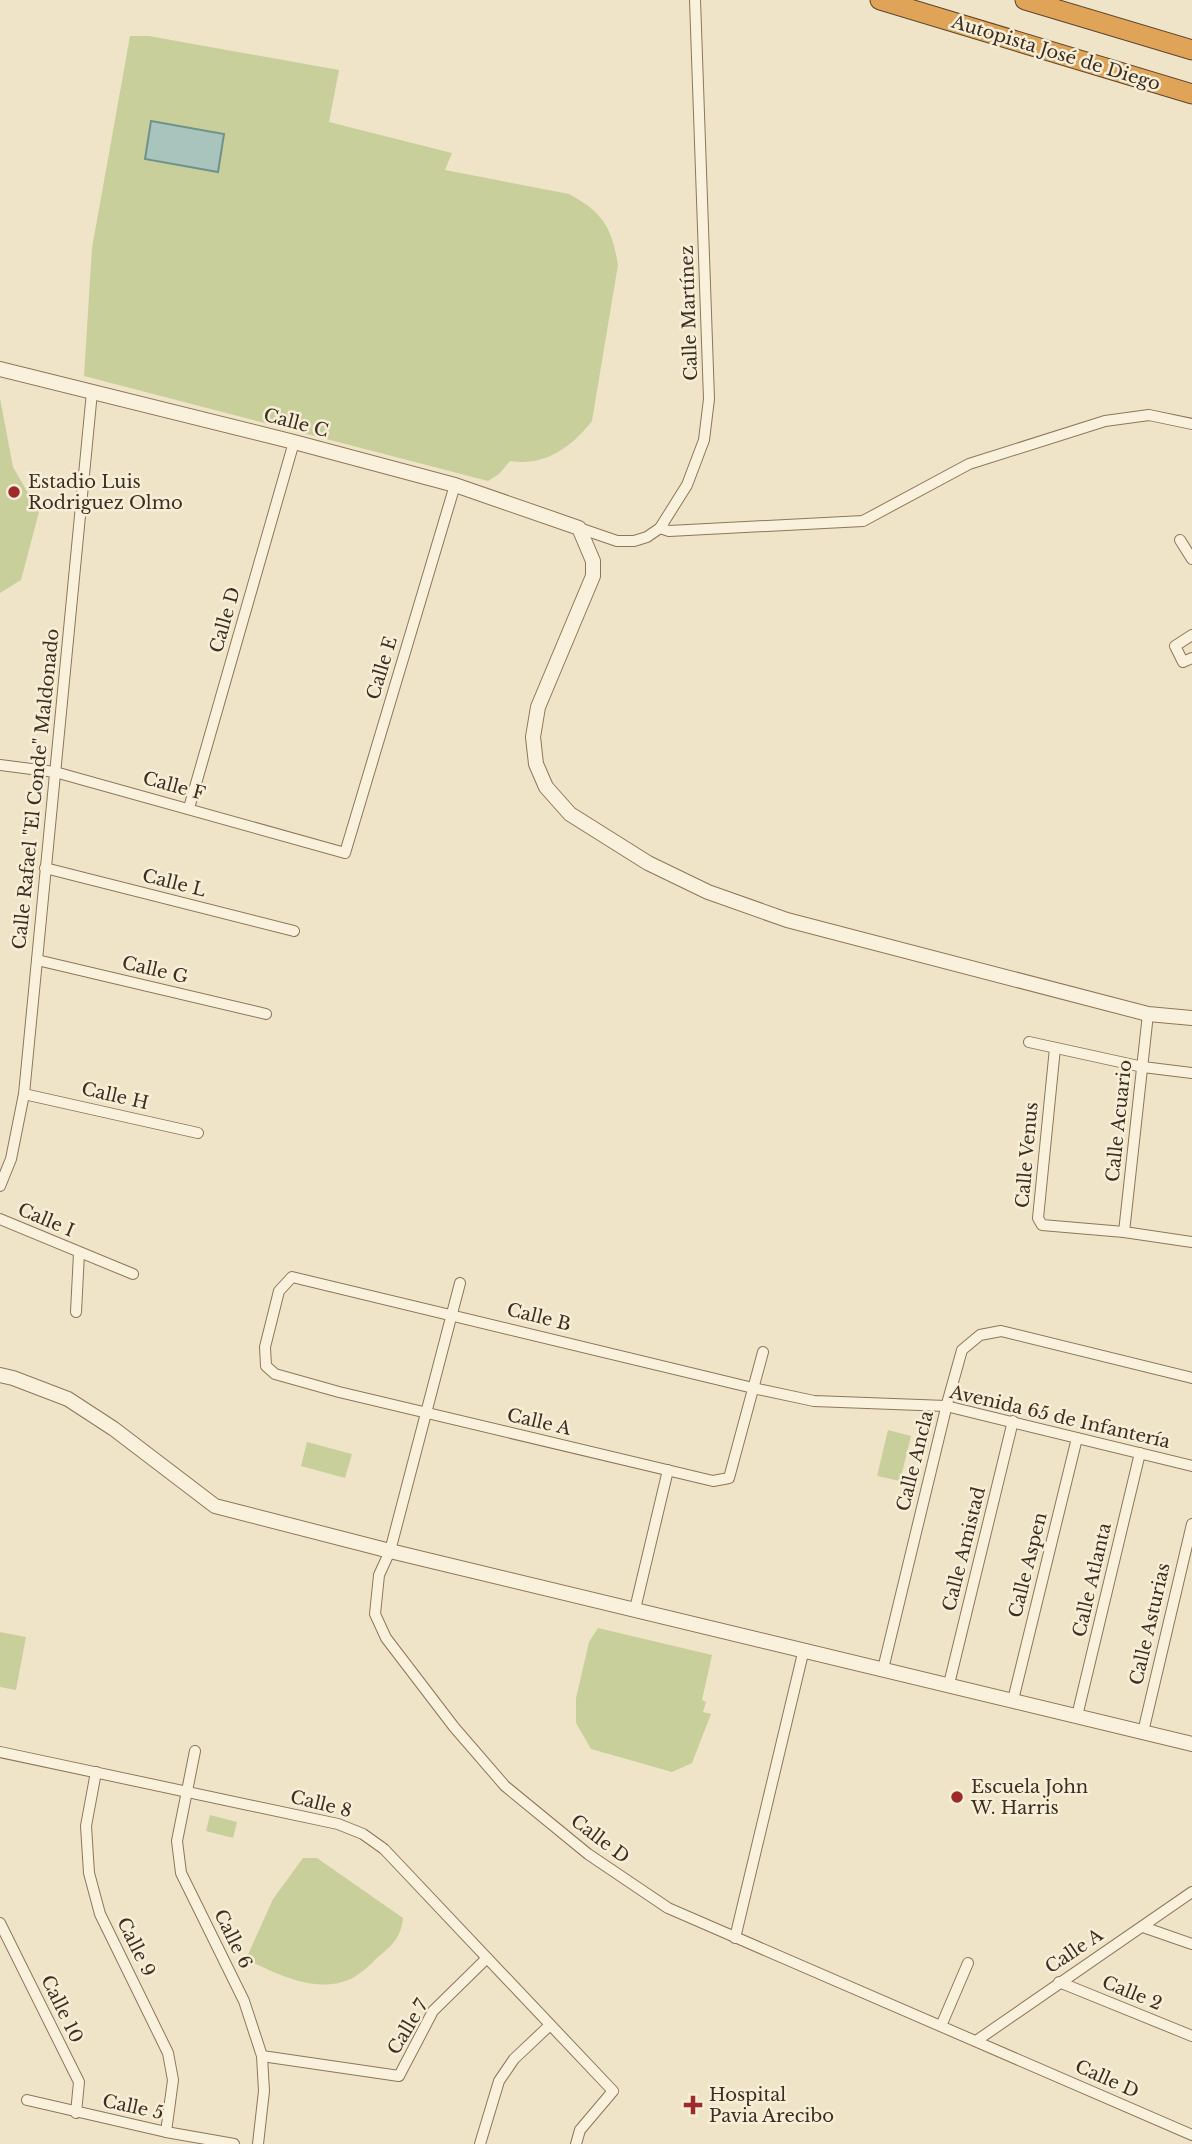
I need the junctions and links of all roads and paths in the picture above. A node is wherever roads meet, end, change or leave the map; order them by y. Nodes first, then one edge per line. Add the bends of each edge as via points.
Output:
1 (695, 0) edge
2 (880, 0) edge
3 (1025, 0) edge
4 (1192, 50) edge
5 (1192, 94) edge
6 (0, 369) edge
7 (92, 392) junction
8 (1192, 424) edge
9 (295, 442) junction
10 (455, 485) junction
11 (579, 528) junction
12 (660, 528) junction
13 (1180, 541) dead end
14 (1192, 559) edge
15 (1192, 635) edge
16 (1192, 658) edge
17 (0, 765) edge
18 (55, 772) junction
19 (189, 808) junction
20 (336, 851) joint
21 (45, 869) junction
22 (294, 931) dead end
23 (37, 960) junction
24 (266, 1014) dead end
25 (1149, 1014) junction
26 (1192, 1018) edge
27 (1029, 1042) dead end
28 (1055, 1048) junction
29 (1143, 1067) junction
30 (1192, 1073) edge
31 (24, 1094) junction
32 (198, 1133) dead end
33 (0, 1186) edge
34 (0, 1219) edge
35 (1124, 1232) junction
36 (1192, 1242) edge
37 (79, 1253) junction
38 (133, 1274) dead end
39 (460, 1283) dead end
40 (76, 1312) dead end
41 (452, 1314) junction
42 (764, 1352) dead end
43 (266, 1366) joint
44 (0, 1376) edge
45 (1192, 1378) edge
46 (753, 1388) junction
47 (946, 1406) junction
48 (427, 1413) junction
49 (1013, 1421) junction
50 (1077, 1438) junction
51 (1140, 1453) junction
52 (1192, 1465) edge
53 (668, 1470) junction
54 (1192, 1524) edge
55 (390, 1551) junction
56 (635, 1609) junction
57 (804, 1649) junction
58 (883, 1669) junction
59 (949, 1684) junction
60 (1013, 1700) junction
61 (1077, 1716) junction
62 (1143, 1732) junction
63 (1192, 1744) edge
64 (195, 1751) dead end
65 (0, 1752) edge
66 (96, 1772) junction
67 (187, 1791) junction
68 (1192, 1892) edge
69 (0, 1923) edge
70 (1143, 1927) junction
71 (735, 1938) junction
72 (1192, 1944) edge
73 (487, 1958) junction
74 (968, 1963) dead end
75 (1059, 1982) junction
76 (550, 2025) junction
77 (941, 2026) junction
78 (1192, 2036) edge
79 (976, 2041) junction
80 (262, 2056) junction
81 (27, 2100) dead end
82 (76, 2113) junction
83 (166, 2132) junction
84 (1192, 2135) edge
85 (234, 2144) edge
86 (258, 2144) edge
87 (480, 2144) edge
88 (576, 2144) edge

1 - 12 street, Calle Martínez via 709,399 704,440 687,485
2 - 5 highway, Autopista José de Diego
3 - 4 highway
6 - 7 street, Calle C
7 - 9 street, Calle C
7 - 18 street, Calle Rafael "El Conde" Maldonado
8 - 12 street via 1149,415 1105,421 969,464 863,521
9 - 10 street, Calle C
9 - 19 street, Calle D
10 - 11 street, Calle C
10 - 20 street, Calle E via 345,853
11 - 12 street via 617,541 634,541
11 - 25 street via 593,561 593,576 538,707 533,737 536,764 547,787 570,814 648,863 708,892 787,919
13 - 14 street
15 - 16 street via 1175,646 1183,662
17 - 18 street, Calle F
18 - 19 street, Calle F
18 - 21 street, Calle Rafael "El Conde" Maldonado
19 - 20 street, Calle F
21 - 22 street, Calle L
21 - 23 street, Calle Rafael "El Conde" Maldonado
23 - 24 street, Calle G
23 - 31 street, Calle Rafael "El Conde" Maldonado
25 - 26 street
25 - 29 street, Calle Acuario
27 - 28 street
28 - 29 street
28 - 35 street, Calle Venus via 1038,1218 1042,1225
29 - 30 street
29 - 35 street, Calle Acuario
31 - 32 street, Calle H
31 - 33 street, Calle Rafael "El Conde" Maldonado via 11,1159
34 - 37 street, Calle I
35 - 36 street
37 - 38 street, Calle I
37 - 40 street, Calle I
39 - 41 street, Calle D
41 - 43 street, Calle B via 292,1277 279,1291 265,1347
41 - 46 street, Calle B
41 - 48 street, Calle D
42 - 46 street
43 - 48 street, Calle A via 275,1374
44 - 55 street via 68,1399 215,1506
45 - 47 street, Calle Ancla via 1001,1331 981,1335 962,1350
46 - 47 street, Avenida 65 de Infantería via 814,1401
46 - 53 street via 729,1478 713,1481
47 - 49 street, Avenida 65 de Infantería
47 - 58 street, Calle Ancla
48 - 53 street, Calle A
48 - 55 street, Calle D
49 - 50 street, Avenida 65 de Infantería
49 - 59 street, Calle Amistad
50 - 51 street, Avenida 65 de Infantería
50 - 60 street, Calle Aspen
51 - 52 street, Avenida 65 de Infantería
51 - 61 street, Calle Atlanta
53 - 56 street
54 - 62 street, Calle Asturias
55 - 56 street
55 - 71 street, Calle D via 379,1575 376,1614 386,1638 477,1755 517,1798 627,1882 668,1908
56 - 57 street
57 - 58 street
57 - 71 street
58 - 59 street
59 - 60 street
60 - 61 street
61 - 62 street
62 - 63 street
64 - 67 street, Calle 6
65 - 66 street, Calle 8
66 - 67 street, Calle 8
66 - 83 street, Calle 9 via 86,1826 89,1873 100,1914 168,2053 173,2080
67 - 73 street, Calle 8 via 338,1824 363,1834 384,1849
67 - 80 street, Calle 6 via 177,1841 181,1873 244,2001
68 - 70 street, Calle A
69 - 82 street, Calle 10 via 79,2082
70 - 72 street
70 - 75 street, Calle A
71 - 77 street, Calle D
73 - 76 street, Calle 8
73 - 80 street, Calle 7 via 433,2011 399,2076
74 - 77 street
75 - 78 street, Calle 2
75 - 79 street, Calle A
76 - 87 street via 514,2059 499,2081
76 - 88 street, Calle 8 via 613,2091 580,2130
77 - 79 street, Calle D
79 - 84 street, Calle D
80 - 86 street, Calle 6 via 264,2091
81 - 82 street, Calle 5
82 - 83 street, Calle 5
83 - 85 street, Calle 5

